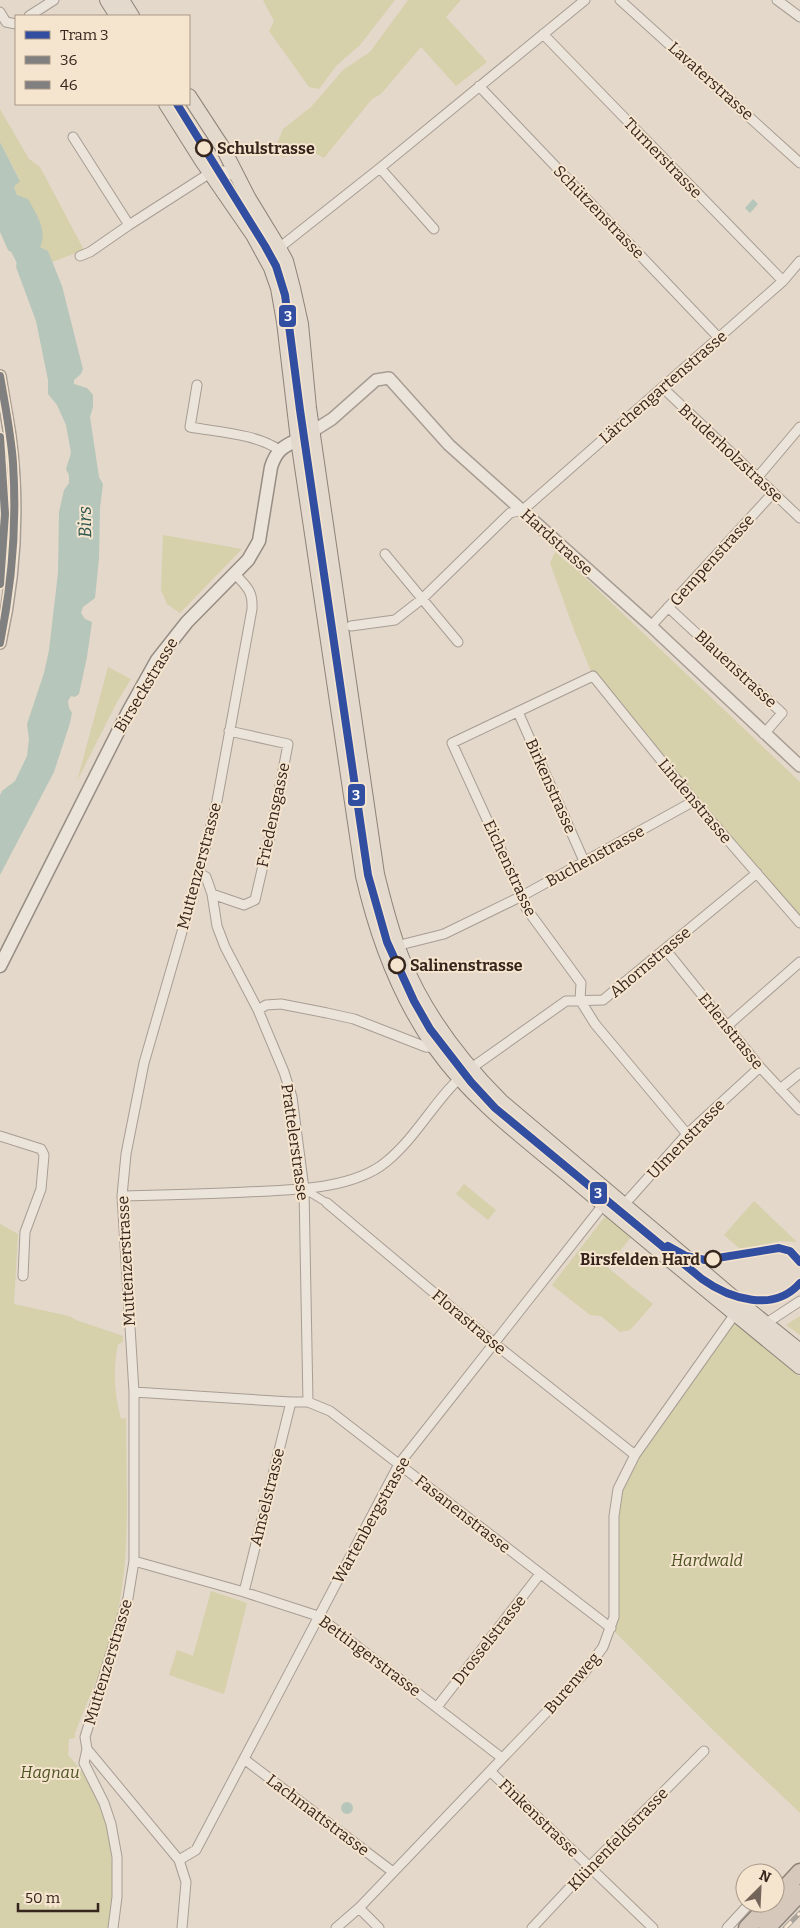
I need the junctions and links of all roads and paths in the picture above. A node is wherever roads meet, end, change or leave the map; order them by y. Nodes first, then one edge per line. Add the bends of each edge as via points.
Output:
1 (54, 0) edge
2 (107, 0) edge
3 (122, 0) edge
4 (585, 0) edge
5 (620, 0) edge
6 (777, 0) edge
7 (0, 12) edge
8 (30, 15) edge
9 (116, 15) edge
10 (131, 15) edge
11 (800, 17) edge
12 (15, 24) edge
13 (543, 34) junction
14 (479, 86) junction
15 (190, 98) edge
16 (167, 105) edge
17 (73, 137) dead end
18 (800, 163) edge
19 (380, 168) junction
20 (210, 173) junction
21 (236, 177) junction
22 (129, 225) junction
23 (434, 229) dead end
24 (279, 248) junction
25 (264, 255) junction
26 (80, 256) dead end
27 (798, 267) edge
28 (783, 281) junction
29 (719, 338) junction
30 (0, 376) edge
31 (197, 385) dead end
32 (663, 388) junction
33 (800, 427) edge
34 (313, 431) junction
35 (5, 438) edge
36 (298, 440) junction
37 (279, 450) junction
38 (758, 478) junction
39 (773, 493) junction
40 (523, 510) junction
41 (800, 518) edge
42 (385, 554) dead end
43 (235, 574) junction
44 (422, 599) junction
45 (668, 607) junction
46 (351, 626) dead end
47 (651, 626) junction
48 (458, 642) dead end
49 (0, 643) edge
50 (593, 676) joint
51 (518, 712) junction
52 (229, 731) junction
53 (764, 734) junction
54 (800, 766) edge
55 (694, 801) junction
56 (584, 861) junction
57 (199, 873) junction
58 (757, 873) junction
59 (212, 894) junction
60 (522, 896) junction
61 (800, 923) edge
62 (390, 947) junction
63 (665, 949) junction
64 (800, 962) edge
65 (0, 966) edge
66 (580, 1000) junction
67 (258, 1010) junction
68 (727, 1026) junction
69 (448, 1040) junction
70 (435, 1049) junction
71 (760, 1067) junction
72 (464, 1073) junction
73 (800, 1073) edge
74 (780, 1089) junction
75 (800, 1110) edge
76 (687, 1134) junction
77 (0, 1136) edge
78 (304, 1189) junction
79 (122, 1196) junction
80 (327, 1203) joint
81 (603, 1205) junction
82 (620, 1210) junction
83 (24, 1276) dead end
84 (800, 1301) edge
85 (738, 1309) junction
86 (760, 1328) junction
87 (494, 1344) junction
88 (800, 1351) edge
89 (800, 1367) edge
90 (134, 1392) junction
91 (291, 1402) junction
92 (308, 1402) junction
93 (635, 1455) junction
94 (399, 1464) junction
95 (134, 1562) junction
96 (540, 1574) junction
97 (244, 1592) junction
98 (318, 1616) junction
99 (611, 1628) junction
100 (437, 1707) junction
101 (87, 1749) junction
102 (704, 1751) dead end
103 (502, 1758) junction
104 (244, 1759) junction
105 (490, 1771) junction
106 (179, 1860) junction
107 (590, 1866) junction
108 (393, 1872) junction
109 (800, 1872) edge
110 (785, 1888) edge
111 (800, 1893) edge
112 (358, 1908) junction
113 (741, 1913) edge
114 (761, 1913) edge
115 (113, 1928) edge
116 (182, 1928) edge
117 (336, 1928) edge
118 (379, 1928) edge
119 (532, 1928) edge
120 (653, 1928) edge
121 (727, 1928) edge
122 (747, 1928) edge
123 (767, 1928) edge

1 - 8 street
2 - 9 main road
3 - 10 main road
4 - 13 street
5 - 18 street, Lavaterstrasse
6 - 11 street
7 - 12 street via 6,22
13 - 14 street
13 - 28 street, Turnerstrasse
14 - 19 street
14 - 29 street, Schützenstrasse
15 - 21 main road
16 - 20 main road
17 - 22 street
19 - 23 street
19 - 24 street
20 - 21 street via 223,170
20 - 22 street
20 - 25 main road
21 - 24 main road
22 - 26 street
24 - 25 main road
24 - 34 main road via 286,261 301,324
25 - 36 main road via 278,288
27 - 28 street, Lärchengartenstrasse
28 - 29 street, Lärchengartenstrasse
29 - 32 street, Lärchengartenstrasse
30 - 35 street
31 - 37 street via 190,427 269,442
32 - 38 street, Bruderholzstrasse
32 - 40 street, Lärchengartenstrasse
33 - 38 street
34 - 36 main road
34 - 40 street, Hardstrasse via 332,419 376,380 389,378 449,446
34 - 62 main road
35 - 49 street via 14,482 14,536 7,610
36 - 37 main road
36 - 62 main road via 363,876 372,916
37 - 43 main road, Birseckstrasse via 271,467 259,542
38 - 39 street, Bruderholzstrasse
39 - 41 street, Bruderholzstrasse
39 - 45 street, Gempenstrasse
40 - 44 street, Lärchengartenstrasse via 510,513
40 - 47 street, Hardstrasse
42 - 44 street
43 - 52 street, Muttenzerstrasse via 249,589 252,600
43 - 65 main road, Birseckstrasse via 187,622 157,660
44 - 46 street, Lärchengartenstrasse via 395,620
44 - 48 street
45 - 47 street, Gempenstrasse
45 - 53 street, Blauenstrasse via 782,713
47 - 53 street, Hardstrasse
50 - 51 street, Eichenstrasse
50 - 55 street, Lindenstrasse
51 - 56 street, Birkenstrasse
51 - 60 street, Eichenstrasse via 452,743
52 - 57 street, Muttenzerstrasse via 217,801
52 - 59 street, Friedensgasse via 288,744 255,900 244,905
53 - 54 street, Hardstrasse
55 - 56 street, Buchenstrasse
55 - 58 street, Lindenstrasse
56 - 60 street, Buchenstrasse
57 - 59 street, Prattelerstrasse via 206,877
57 - 79 street, Muttenzerstrasse via 144,1063 126,1154
58 - 61 street, Lindenstrasse
58 - 63 street, Ahornstrasse
59 - 67 street, Prattelerstrasse via 217,926 225,947
60 - 62 street, Buchenstrasse via 444,934
60 - 66 street, Eichenstrasse via 526,908 581,984
62 - 69 main road
62 - 70 main road via 404,995
63 - 66 street, Ahornstrasse via 603,1000
63 - 68 street, Erlenstrasse
64 - 68 street
66 - 72 street, Ahornstrasse via 566,1001
66 - 76 street, Eichenstrasse via 595,1024
67 - 70 street via 266,1005 281,1004 327,1013 354,1019
67 - 78 street, Prattelerstrasse via 292,1097
68 - 71 street, Erlenstrasse
69 - 70 street
69 - 72 main road
70 - 72 main road
71 - 74 street, Erlenstrasse
71 - 76 street, Ulmenstrasse
72 - 78 street via 404,1146 385,1164 337,1184
72 - 81 main road via 492,1110
72 - 82 main road via 508,1107
73 - 74 street
74 - 75 street, Erlenstrasse
76 - 82 street, Ulmenstrasse
77 - 83 street via 41,1149 44,1155 41,1189 25,1232
78 - 79 street
78 - 80 street, Florastrasse
78 - 92 street, Prattelerstrasse
79 - 90 street, Muttenzerstrasse
80 - 87 street, Florastrasse
81 - 82 main road
81 - 87 street, Wartenbergstrasse
82 - 85 main road
84 - 86 street
85 - 86 main road
85 - 93 street, Burenweg
86 - 88 main road
86 - 89 main road
87 - 93 street, Florastrasse
87 - 94 street, Wartenbergstrasse
90 - 91 street, Fasanenstrasse
90 - 95 street, Muttenzerstrasse
91 - 92 street, Fasanenstrasse
91 - 97 street, Amselstrasse
92 - 94 street, Fasanenstrasse via 330,1411
93 - 99 street, Burenweg via 618,1489 614,1516 615,1605
94 - 96 street, Fasanenstrasse
94 - 98 street, Wartenbergstrasse
95 - 97 street, Bettingerstrasse
95 - 101 street, Muttenzerstrasse via 128,1598 85,1737
96 - 99 street, Fasanenstrasse
96 - 100 street, Drosselstrasse
97 - 98 street, Bettingerstrasse
98 - 100 street, Bettingerstrasse
98 - 104 street, Wartenbergstrasse
99 - 103 street, Burenweg via 603,1647 584,1673
100 - 103 street, Bettingerstrasse
101 - 106 street, Muttenzerstrasse
101 - 115 street via 84,1763 104,1803 117,1857
102 - 107 street, Klünenfeldstrasse
103 - 105 street, Burenweg
104 - 106 street, Wartenbergstrasse via 196,1850
104 - 108 street, Lachmattstrasse
105 - 107 street, Finkenstrasse
105 - 108 street, Burenweg
106 - 116 street, Muttenzerstrasse via 186,1882
107 - 119 street, Klünenfeldstrasse
107 - 120 street, Finkenstrasse
108 - 112 street, Burenweg
109 - 110 highway
111 - 123 highway
112 - 117 street, Burenweg
112 - 118 street
113 - 121 street
114 - 122 highway

